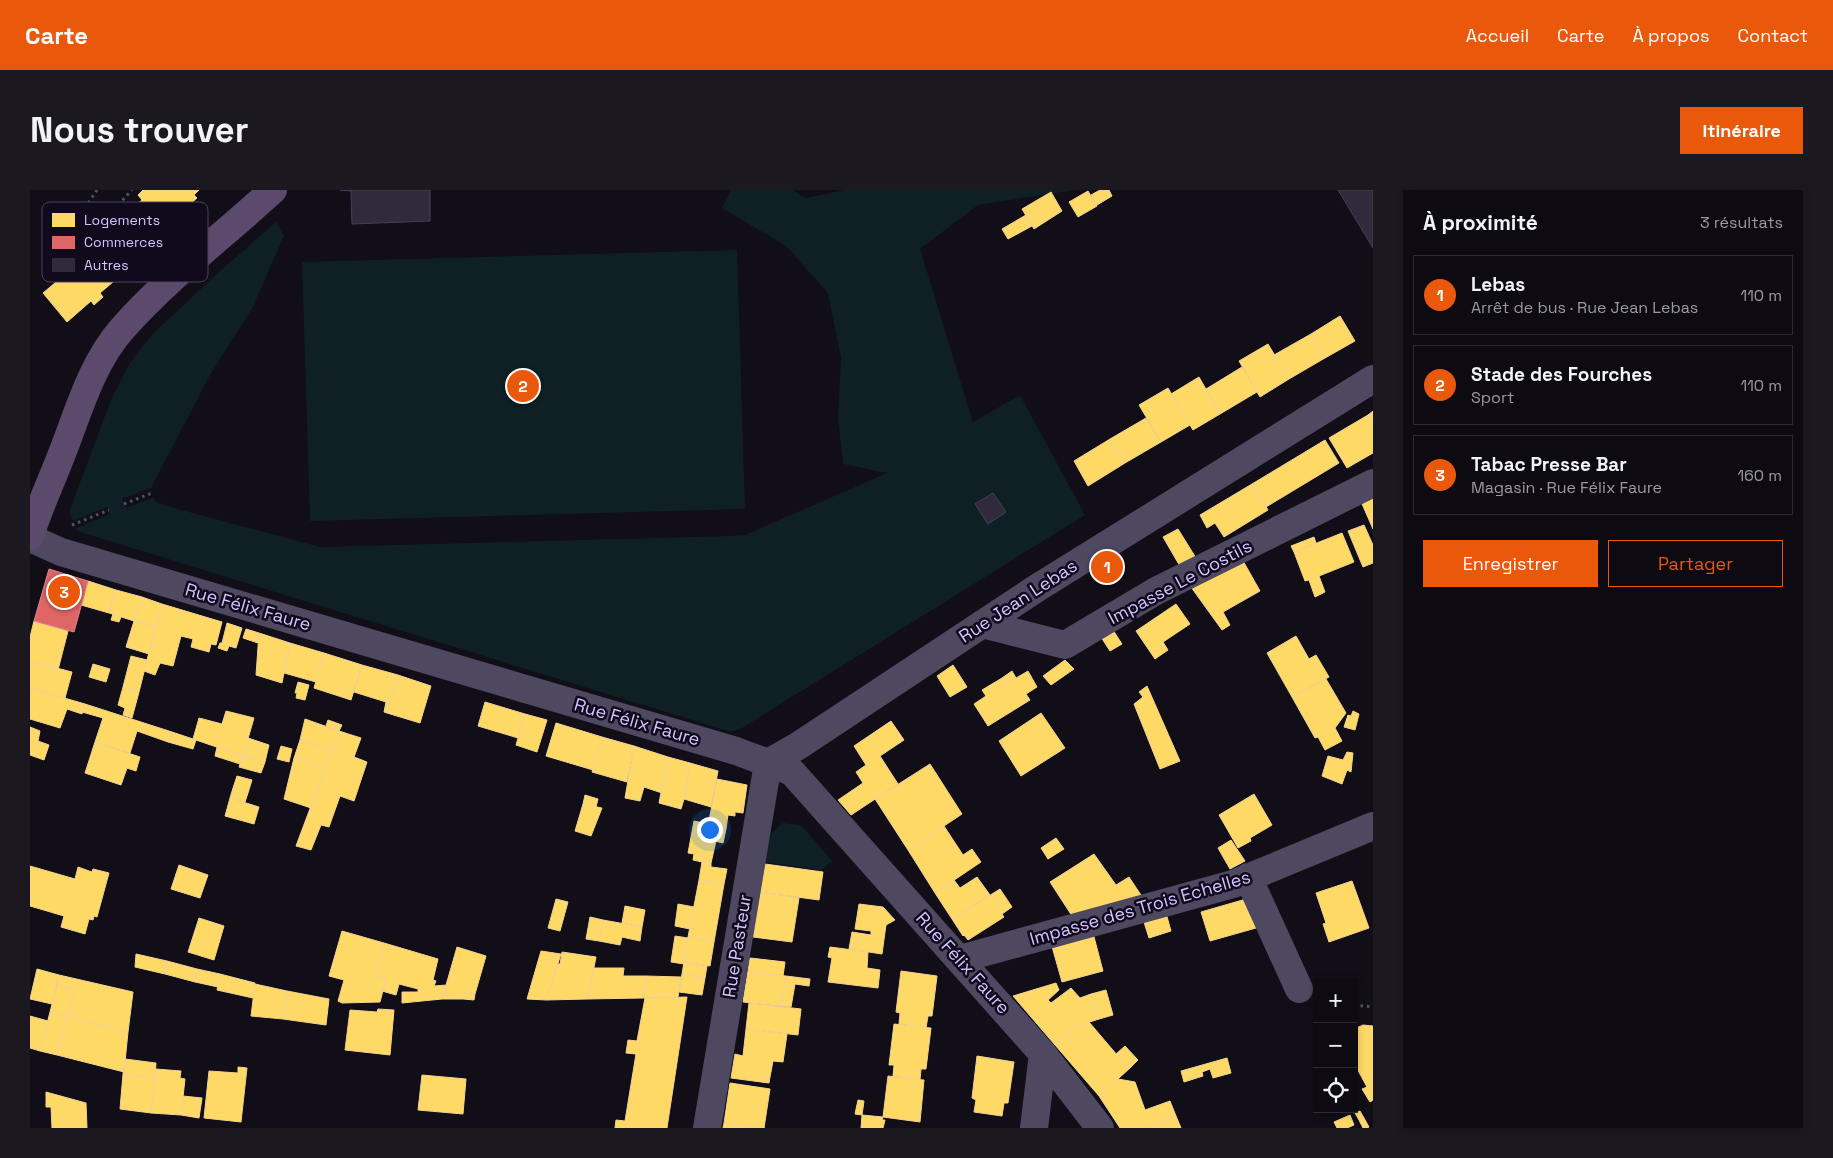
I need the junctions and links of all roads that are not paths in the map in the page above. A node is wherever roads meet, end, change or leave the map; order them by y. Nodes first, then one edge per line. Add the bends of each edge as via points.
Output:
1 (273, 190) edge
2 (208, 247) edge
3 (170, 282) edge
4 (1373, 380) edge
5 (1373, 483) edge
6 (30, 537) edge
7 (982, 624) junction
8 (768, 763) junction
9 (1373, 826) edge
10 (1248, 878) junction
11 (960, 959) junction
12 (1299, 989) dead end
13 (1043, 1054) junction
14 (707, 1128) edge
15 (1034, 1128) edge
16 (1100, 1128) edge

1 - 2 main road
3 - 6 main road via 121,330 100,359
4 - 7 street, Rue Jean Lebas
5 - 7 street, Impasse Le Costils via 1156,591 1065,645
6 - 8 street, Rue Félix Faure via 69,555
7 - 8 street, Rue Jean Lebas
8 - 11 street, Rue Félix Faure via 792,772
8 - 14 street, Rue Pasteur
9 - 10 street, Impasse des Trois Echelles
10 - 11 street, Impasse des Trois Echelles
10 - 12 street
11 - 13 street, Rue Félix Faure
13 - 15 street
13 - 16 street, Rue Félix Faure

